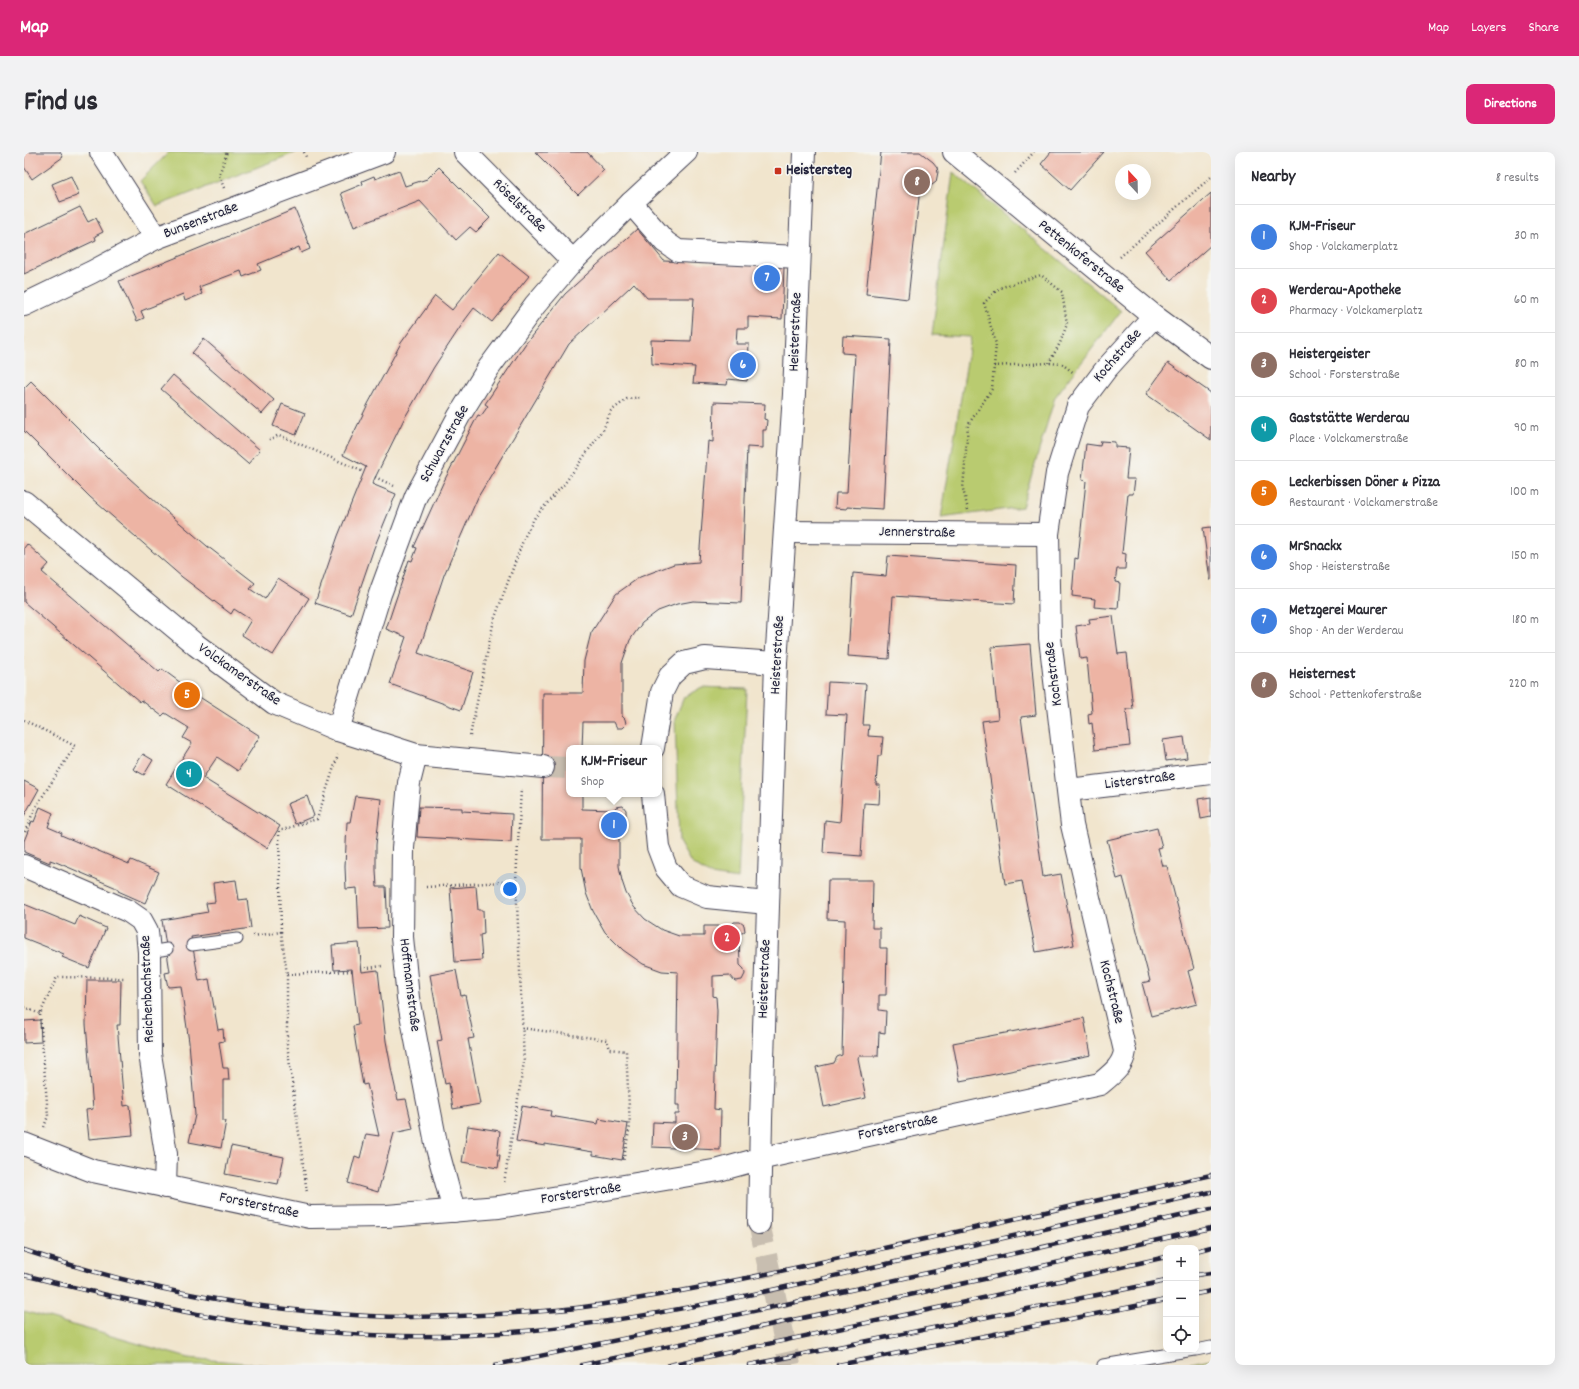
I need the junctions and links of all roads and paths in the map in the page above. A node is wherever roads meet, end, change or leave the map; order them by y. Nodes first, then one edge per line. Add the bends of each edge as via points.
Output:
1 (101, 152) edge
2 (227, 152) edge
3 (384, 152) edge
4 (465, 152) edge
5 (686, 152) edge
6 (804, 152) edge
7 (954, 152) edge
8 (1211, 177) edge
9 (631, 203) junction
10 (233, 209) junction
11 (156, 238) junction
12 (799, 257) junction
13 (573, 261) junction
14 (1101, 273) junction
15 (24, 305) edge
16 (1154, 316) junction
17 (1211, 358) edge
18 (1049, 363) junction
19 (994, 366) junction
20 (1093, 385) junction
21 (641, 397) dead end
22 (269, 440) dead end
23 (364, 472) dead end
24 (24, 502) edge
25 (785, 532) junction
26 (974, 533) junction
27 (1048, 534) junction
28 (776, 663) junction
29 (24, 720) edge
30 (342, 731) junction
31 (653, 745) edge
32 (416, 755) junction
33 (465, 760) junction
34 (522, 765) junction
35 (543, 767) tunnel mouth
36 (1211, 773) edge
37 (1069, 790) junction
38 (652, 797) edge
39 (24, 834) edge
40 (24, 866) edge
41 (516, 881) junction
42 (402, 888) junction
43 (767, 903) junction
44 (281, 932) junction
45 (237, 939) joint
46 (192, 945) dead end
47 (352, 971) dead end
48 (287, 974) junction
49 (149, 979) junction
50 (24, 1007) edge
51 (40, 1014) junction
52 (522, 1028) junction
53 (1125, 1056) joint
54 (30, 1146) edge
55 (759, 1159) junction
56 (165, 1187) junction
57 (618, 1188) junction
58 (500, 1207) junction
59 (454, 1211) junction
60 (310, 1217) junction
61 (759, 1224) tunnel mouth
62 (1211, 1347) edge
63 (1199, 1349) edge
64 (1177, 1353) edge
65 (1103, 1365) edge

1 - 11 street
2 - 10 path via 219,175
3 - 10 street, Bunsenstraße
4 - 13 street, Röselstraße
5 - 9 street, Schwarzstraße
6 - 12 street, Heisterstraße
7 - 14 street, Pettenkoferstraße
8 - 14 path
9 - 12 street via 665,242 678,251
9 - 13 street, Schwarzstraße
10 - 11 street, Bunsenstraße
11 - 15 street, Bunsenstraße
12 - 25 street, Heisterstraße
13 - 30 street, Schwarzstraße via 535,305 488,369 459,416 416,496 380,594
14 - 16 street, Pettenkoferstraße
16 - 17 street, Pettenkoferstraße
16 - 20 street, Kochstraße
18 - 19 path
18 - 19 path via 1067,324 1062,292 1041,275 998,288 984,303 996,344
18 - 20 path via 1062,364
19 - 26 path via 992,389 968,425 963,489
20 - 27 street, Kochstraße via 1078,406 1059,466
21 - 33 path via 627,399 611,411 603,430 565,483 535,517 524,538 494,620
22 - 23 path via 279,434
24 - 30 street, Volckamerstraße via 196,645 274,703
25 - 26 street, Jennerstraße
25 - 28 street, Heisterstraße
26 - 27 street, Jennerstraße
27 - 37 street, Kochstraße via 1050,638
28 - 31 street via 705,658 684,662 670,676 662,692
28 - 43 street, Heisterstraße
29 - 39 path via 75,746 35,808
30 - 32 street, Volckamerstraße
30 - 44 path via 317,819 279,831
32 - 33 street, Volckamerstraße
32 - 42 street, Hoffmannstraße via 408,790
33 - 34 street, Volckamerstraße
34 - 35 street, Volckamerstraße
34 - 41 path
36 - 37 street, Listerstraße
37 - 53 street, Kochstraße via 1072,825 1126,1050
38 - 43 street via 658,847 666,868 681,886 707,897
40 - 49 street, Reichenbachstraße via 128,911 141,920 158,951
41 - 42 path
41 - 52 path
42 - 59 street, Hoffmannstraße via 402,937 408,998 437,1148
43 - 55 street, Heisterstraße
44 - 45 path
44 - 48 path
45 - 46 lane
47 - 48 path
48 - 60 path via 288,1044
49 - 51 path via 57,977
49 - 56 street, Reichenbachstraße via 150,1054 166,1154
50 - 51 path
51 - 54 path via 48,1116
52 - 57 path via 607,1040 610,1049 626,1051 630,1126
52 - 58 path via 524,1062
53 - 55 street, Forsterstraße via 1118,1069 1100,1084
54 - 56 street, Forsterstraße via 93,1171
55 - 57 street, Forsterstraße via 719,1170
55 - 61 street, Heisterstraße
56 - 60 street, Forsterstraße
57 - 58 street, Forsterstraße
58 - 59 street, Forsterstraße
59 - 60 street, Forsterstraße via 387,1216
62 - 63 lane
64 - 65 lane

